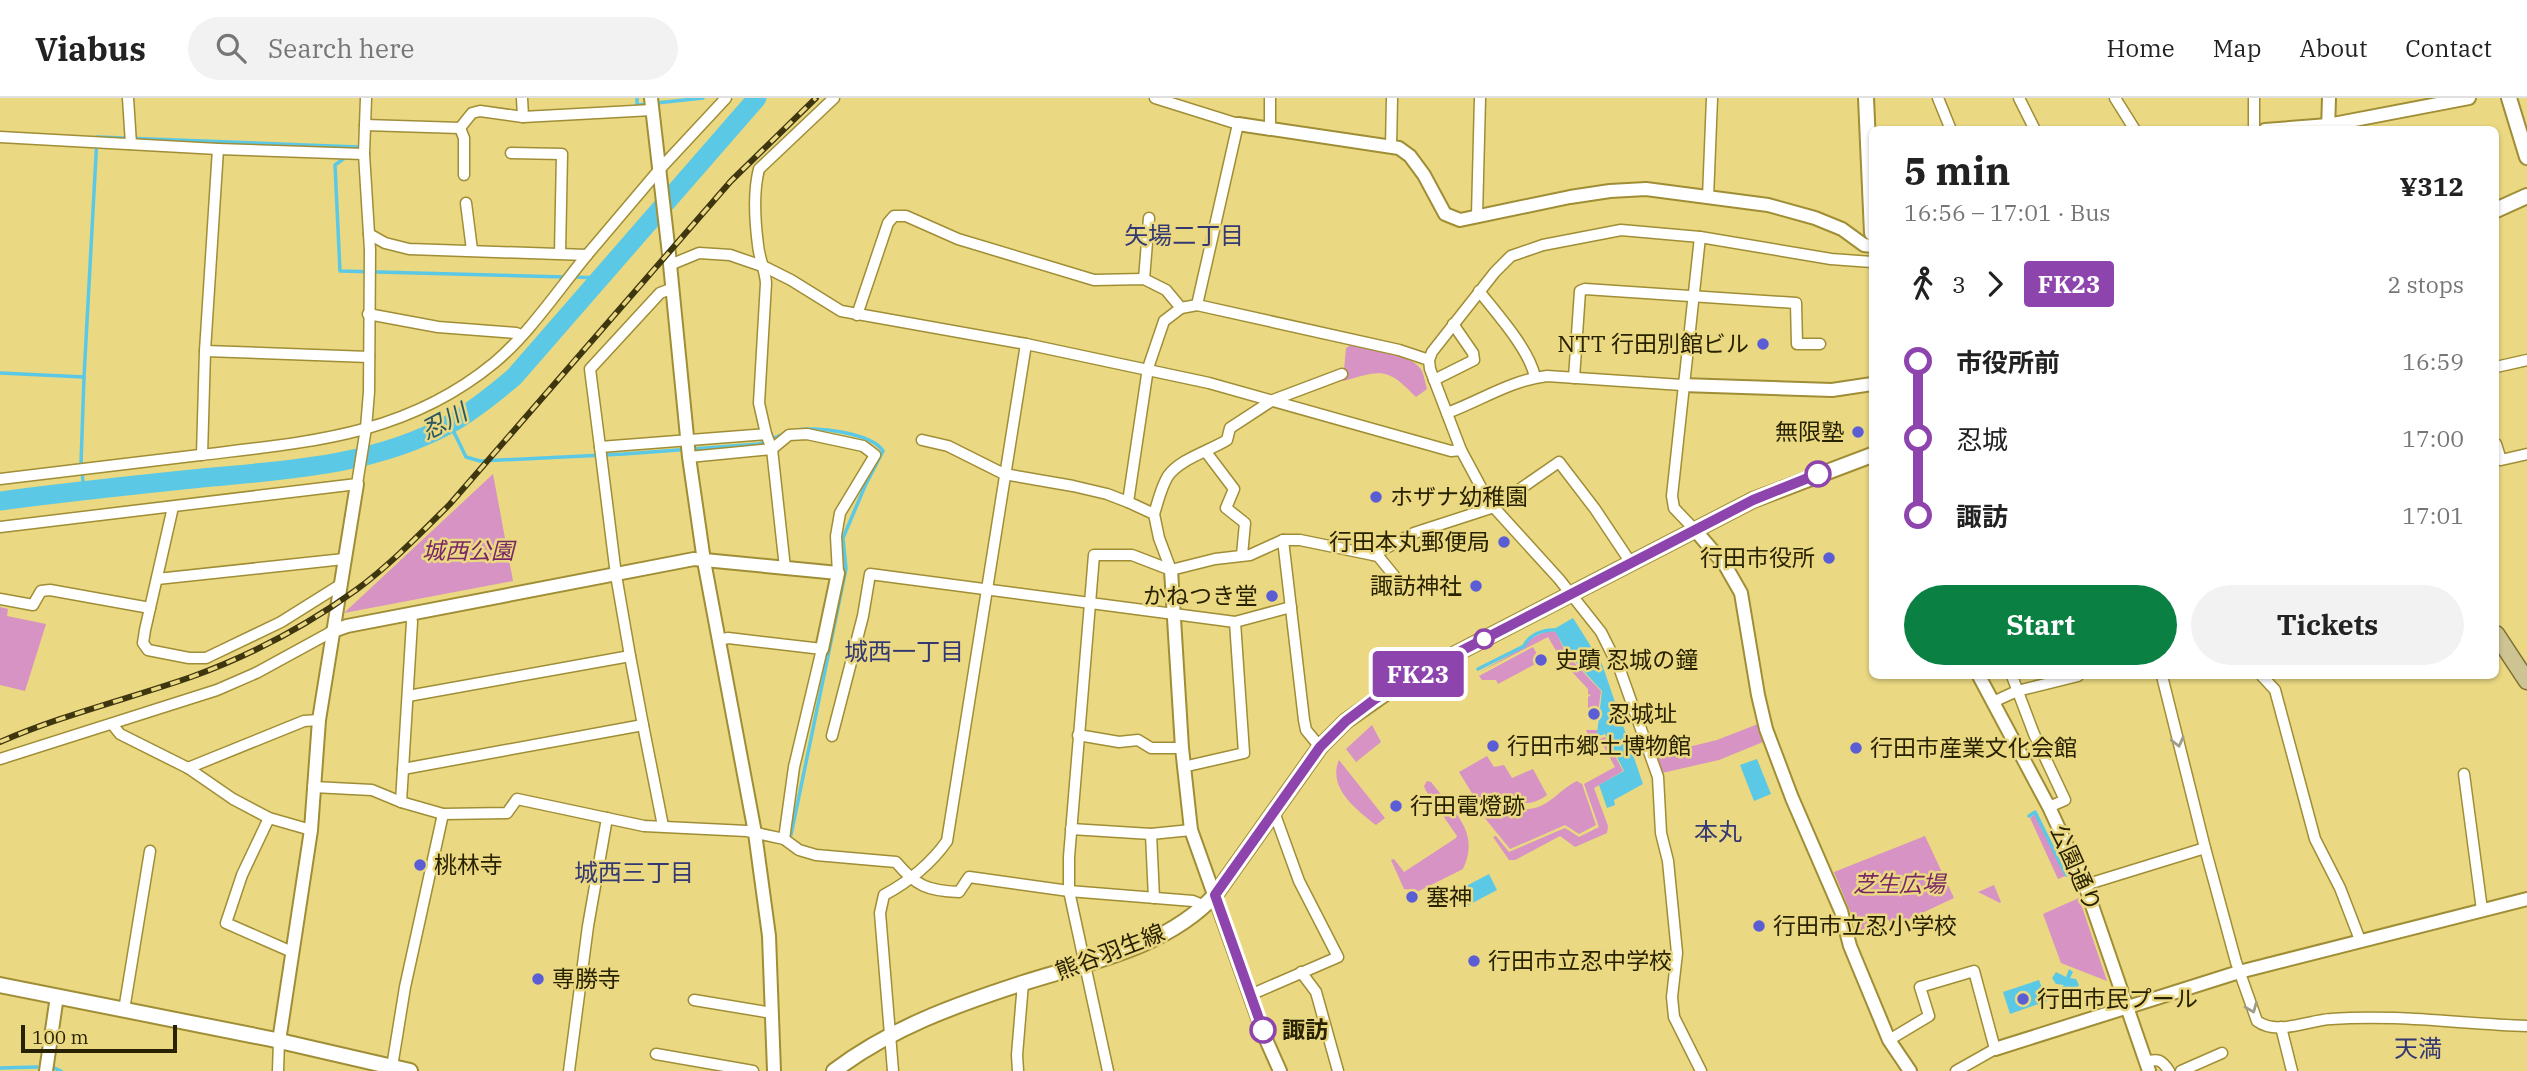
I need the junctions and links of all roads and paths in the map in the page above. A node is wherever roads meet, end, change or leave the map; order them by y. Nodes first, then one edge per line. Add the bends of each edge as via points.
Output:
1 (128, 98) edge
2 (366, 98) edge
3 (522, 98) edge
4 (726, 98) edge
5 (834, 98) edge
6 (1155, 98) edge
7 (1270, 98) edge
8 (1392, 98) edge
9 (1480, 98) edge
10 (1712, 98) edge
11 (1866, 98) edge
12 (1938, 98) edge
13 (2019, 98) edge
14 (2115, 98) edge
15 (2254, 98) edge
16 (2329, 98) edge
17 (2469, 98) edge
18 (2509, 98) edge
19 (652, 104) edge
20 (523, 117) junction
21 (1238, 124) junction
22 (365, 125) junction
23 (1949, 126) edge
24 (2033, 126) edge
25 (2132, 126) edge
26 (2255, 126) edge
27 (2328, 126) edge
28 (2333, 126) edge
29 (460, 128) junction
30 (1270, 130) junction
31 (0, 137) edge
32 (131, 144) junction
33 (1391, 147) junction
34 (218, 149) junction
35 (511, 153) dead end
36 (364, 154) junction
37 (2527, 157) edge
38 (1869, 166) edge
39 (660, 173) junction
40 (464, 175) dead end
41 (2527, 196) edge
42 (1708, 198) junction
43 (466, 203) dead end
44 (2499, 209) edge
45 (1476, 216) junction
46 (1149, 218) dead end
47 (369, 234) junction
48 (1700, 237) junction
49 (1869, 246) edge
50 (472, 250) junction
51 (560, 253) junction
52 (587, 255) junction
53 (1869, 262) edge
54 (670, 265) junction
55 (765, 267) junction
56 (1144, 279) junction
57 (673, 288) junction
58 (1479, 291) junction
59 (1692, 294) junction
60 (1197, 305) junction
61 (1181, 308) junction
62 (368, 314) junction
63 (857, 315) junction
64 (1453, 324) junction
65 (521, 335) junction
66 (1026, 344) junction
67 (1820, 344) dead end
68 (205, 351) junction
69 (369, 357) junction
70 (1429, 360) junction
71 (2527, 360) edge
72 (2499, 366) edge
73 (1148, 368) junction
74 (1342, 374) dead end
75 (1535, 377) junction
76 (1574, 377) junction
77 (1434, 380) junction
78 (1869, 384) edge
79 (1682, 385) junction
80 (1273, 400) junction
81 (1447, 413) junction
82 (366, 431) junction
83 (766, 434) junction
84 (922, 440) dead end
85 (687, 441) junction
86 (600, 447) junction
87 (772, 449) junction
88 (1461, 450) junction
89 (1206, 452) junction
90 (2499, 454) edge
91 (2527, 454) edge
92 (202, 455) junction
93 (1869, 456) edge
94 (689, 457) junction
95 (1004, 474) junction
96 (0, 480) edge
97 (357, 484) junction
98 (1128, 502) junction
99 (173, 507) junction
100 (1494, 507) junction
101 (1154, 514) junction
102 (0, 527) edge
103 (1695, 530) junction
104 (1283, 540) junction
105 (1242, 555) junction
106 (1373, 555) junction
107 (344, 559) junction
108 (704, 561) junction
109 (1631, 563) junction
110 (785, 568) junction
111 (1171, 570) junction
112 (838, 573) junction
113 (616, 575) junction
114 (1396, 578) dead end
115 (157, 579) junction
116 (340, 585) junction
117 (988, 590) junction
118 (1571, 594) junction
119 (0, 599) edge
120 (1090, 603) junction
121 (150, 607) junction
122 (1291, 607) junction
123 (1174, 613) junction
124 (410, 614) junction
125 (1235, 622) junction
126 (333, 631) junction
127 (719, 640) junction
128 (821, 649) junction
129 (2500, 650) edge
130 (629, 656) junction
131 (2524, 671) edge
132 (1981, 679) edge
133 (2013, 679) edge
134 (2066, 679) edge
135 (2163, 679) edge
136 (2265, 679) edge
137 (2017, 691) junction
138 (408, 696) junction
139 (1993, 702) junction
140 (319, 720) junction
141 (112, 724) junction
142 (643, 725) junction
143 (1078, 735) junction
144 (832, 736) dead end
145 (1320, 747) junction
146 (1182, 748) junction
147 (0, 759) edge
148 (1184, 767) junction
149 (188, 768) junction
150 (403, 769) junction
151 (2464, 774) dead end
152 (313, 787) junction
153 (401, 802) junction
154 (2049, 807) junction
155 (1274, 812) junction
156 (443, 814) junction
157 (269, 818) junction
158 (606, 822) junction
159 (663, 826) junction
160 (1071, 829) junction
161 (311, 830) junction
162 (1191, 830) junction
163 (755, 833) junction
164 (1151, 834) junction
165 (785, 839) junction
166 (2205, 848) junction
167 (150, 852) dead end
168 (911, 880) junction
169 (2085, 885) junction
170 (1069, 891) junction
171 (1154, 898) junction
172 (2527, 899) edge
173 (1210, 901) junction
174 (2482, 910) junction
175 (2360, 940) junction
176 (292, 952) junction
177 (1086, 965) junction
178 (1301, 972) junction
179 (2239, 972) junction
180 (1023, 983) junction
181 (0, 985) edge
182 (1250, 995) junction
183 (57, 996) junction
184 (694, 1000) dead end
185 (2127, 1006) junction
186 (124, 1010) junction
187 (772, 1013) junction
188 (2527, 1026) edge
189 (2281, 1027) junction
190 (890, 1034) junction
191 (1889, 1040) junction
192 (279, 1041) junction
193 (1995, 1049) junction
194 (2222, 1053) dead end
195 (656, 1054) dead end
196 (2147, 1066) edge
197 (392, 1067) junction
198 (46, 1071) edge
199 (278, 1071) edge
200 (410, 1071) edge
201 (569, 1071) edge
202 (754, 1071) edge
203 (774, 1071) edge
204 (834, 1071) edge
205 (893, 1071) edge
206 (1018, 1071) edge
207 (1108, 1071) edge
208 (1280, 1071) edge
209 (1338, 1071) edge
210 (1701, 1071) edge
211 (1910, 1071) edge
212 (1956, 1071) edge
213 (2168, 1071) edge
214 (2181, 1071) edge
215 (2292, 1071) edge

1 - 32 street
2 - 22 street
3 - 20 street
4 - 39 street
5 - 55 street via 759,169 755,182 758,248
6 - 21 street
7 - 30 street
8 - 33 street
9 - 45 street
10 - 42 street
11 - 38 main road
12 - 23 street
13 - 24 street
14 - 25 street
15 - 26 street
16 - 27 street
17 - 28 street
18 - 37 main road
19 - 20 street
19 - 39 street
20 - 29 street via 480,111 472,113
21 - 30 street
21 - 60 street
22 - 29 street
22 - 36 street
29 - 40 street
30 - 33 street
31 - 32 street
32 - 34 street
33 - 45 street via 1410,156 1445,214 1460,220
34 - 36 street
34 - 68 street
35 - 51 street via 562,154
36 - 47 street
39 - 52 street
39 - 54 street
41 - 44 main road
42 - 45 street via 1646,189 1610,191
42 - 49 street via 1768,205 1815,218
43 - 50 street
46 - 56 street
47 - 50 street via 409,249
47 - 62 street
48 - 53 street
48 - 58 street via 1621,230 1543,246 1511,257
48 - 59 street
50 - 51 street
51 - 52 street
52 - 65 street
54 - 55 street via 699,253 730,255
54 - 57 street
55 - 63 street via 841,311
55 - 83 street via 759,403
56 - 61 street via 1166,290
56 - 63 street via 1094,280 958,239 906,216 894,216
57 - 85 street
57 - 86 street via 660,293 590,369
58 - 64 street
58 - 75 street via 1506,325
59 - 67 street via 1796,303 1797,344
59 - 76 street via 1584,289 1580,292
59 - 79 street
60 - 61 street
60 - 70 street
61 - 73 street via 1164,321
62 - 65 street
62 - 69 street
63 - 66 street
64 - 70 street
64 - 77 street via 1474,360
65 - 82 street via 495,362 457,390 420,411
66 - 73 street
66 - 95 street
68 - 69 street
68 - 92 street
69 - 82 street
70 - 77 street
71 - 72 street
73 - 80 street
73 - 98 street
74 - 80 street
75 - 76 street
75 - 81 street
76 - 79 street
77 - 81 street
78 - 79 street via 1832,390
79 - 103 street via 1672,502
80 - 88 street via 1451,451
80 - 89 street via 1230,428 1227,440
81 - 88 street
82 - 92 street
82 - 97 street
83 - 85 street
83 - 87 street
84 - 95 street via 948,446
85 - 86 street
85 - 94 street
86 - 113 street
87 - 94 street
87 - 110 street
87 - 112 street via 789,435 807,434 863,446 875,455 839,513
88 - 100 street
89 - 101 street via 1170,473
89 - 105 street via 1234,489 1226,508 1245,523
90 - 91 street via 2501,460
92 - 96 street
93 - 103 main road, 熊谷羽生線 via 1774,491
94 - 108 street
95 - 98 street
95 - 117 street
97 - 99 street
97 - 107 street
98 - 101 street
99 - 102 street
99 - 115 street
100 - 106 street via 1415,533
100 - 109 street via 1559,462
100 - 118 street
101 - 111 street
103 - 109 main road, 熊谷羽生線
103 - 191 street via 1725,565 1741,593 1766,729
104 - 105 street
104 - 106 street
104 - 122 street
105 - 111 street
106 - 114 street
107 - 115 street
107 - 116 street
108 - 110 street
108 - 113 street via 694,559
108 - 127 street
109 - 118 main road, 熊谷羽生線
110 - 112 street
111 - 120 street via 1132,555 1094,555
111 - 123 street
112 - 128 street
113 - 124 street
113 - 130 street
115 - 121 street
116 - 121 street via 281,622 206,657 148,650 143,643
116 - 126 street
117 - 120 street
117 - 144 street via 870,573
117 - 168 street via 947,841
118 - 145 main road, 熊谷羽生線 via 1403,681 1346,721
118 - 210 street via 1601,632 1620,670 1658,777 1677,953 1674,1017
119 - 121 street via 33,605 41,591 50,590
120 - 123 street
120 - 143 street
122 - 125 street
122 - 145 street via 1306,730
123 - 125 street
123 - 146 street
124 - 126 street
124 - 138 street
125 - 148 street via 1244,752
126 - 140 street
126 - 141 street via 216,690
127 - 128 street
127 - 163 street
128 - 165 street via 794,767
129 - 131 main road
130 - 138 street
130 - 142 street
132 - 139 street, 公園通り
133 - 137 street
134 - 137 street
135 -> 166 street
136 - 175 street via 2275,690 2315,839
137 - 139 street
137 - 154 street via 2065,800
138 - 150 street
139 - 154 street, 公園通り
140 - 149 street via 304,721
140 - 152 street
141 - 147 street
141 - 149 street via 120,734
142 - 150 street
142 - 159 street
143 - 146 street via 1119,742 1138,740 1151,748
143 - 160 street
145 - 155 main road, 熊谷羽生線
146 - 148 street
148 - 162 street
149 - 157 street
150 - 153 street
151 - 174 street
152 - 153 street via 372,790
152 - 161 street
153 - 156 street
154 - 169 street, 公園通り
155 - 173 main road, 熊谷羽生線
155 - 178 street via 1299,881 1338,957
156 - 158 street via 507,813 517,799
156 - 197 street via 404,987
157 - 161 street
157 - 176 street via 226,923
158 - 159 street
158 - 201 street
159 - 163 street
160 - 164 street
160 - 170 street
161 - 176 street
162 - 164 street
162 - 173 street
163 - 165 street
163 - 187 street via 769,936
164 - 171 street
165 - 168 street via 816,855 896,863
166 - 169 street
166 - 179 street
167 - 186 street
168 - 170 street via 934,891 959,892 969,877
168 - 190 street via 884,895 880,913
169 - 185 street, 公園通り
170 - 171 street
170 - 177 street
171 - 173 street
172 - 174 street
173 - 177 main road, 熊谷羽生線 via 1153,940
173 - 182 street
174 - 175 street
175 - 179 street
176 - 192 street
177 - 180 main road, 熊谷羽生線
177 - 207 street
178 - 182 street
178 - 209 street via 1316,992
179 - 185 street
179 -> 189 street via 2257,1021
180 - 190 main road, 熊谷羽生線
180 - 206 street
181 - 183 main road
182 - 208 street
183 - 186 main road
183 - 198 street
184 - 187 street
185 - 193 street
185 - 196 street, 公園通り
186 - 192 main road
187 - 203 street
188 - 189 street via 2329,1018
189 - 215 street
190 - 204 main road, 熊谷羽生線
190 - 205 street
191 - 193 street via 1928,1016 1920,987 1974,971
191 - 211 street
192 - 197 main road
192 - 199 street
193 - 212 street
194 - 214 street
195 - 202 street
196 - 213 street via 2157,1059
197 - 200 main road

